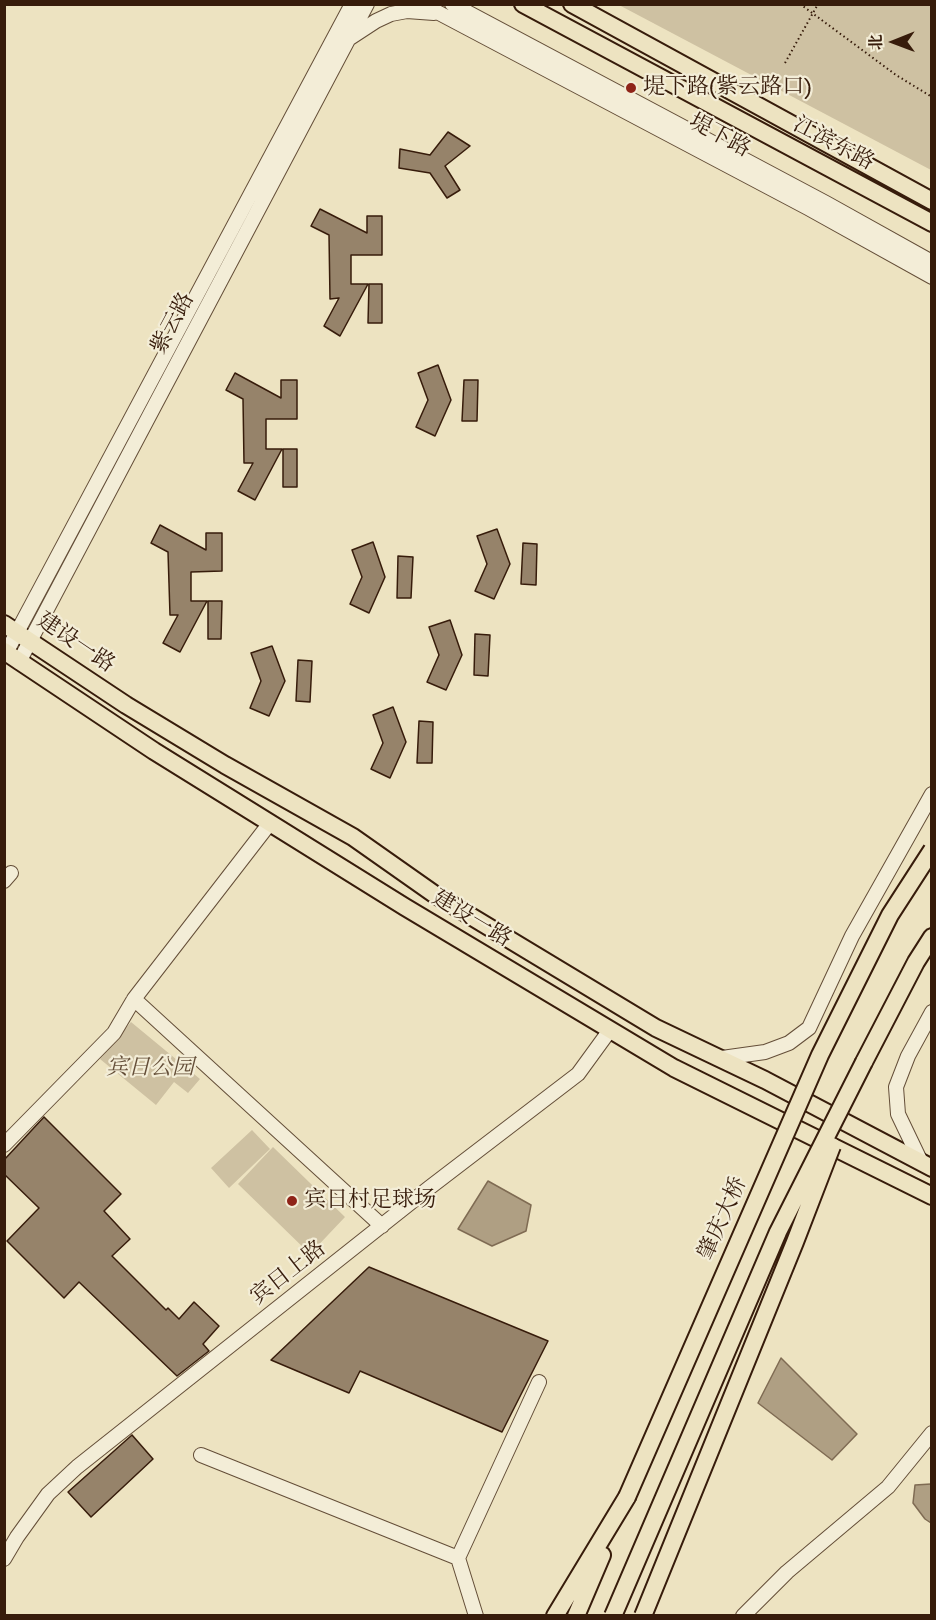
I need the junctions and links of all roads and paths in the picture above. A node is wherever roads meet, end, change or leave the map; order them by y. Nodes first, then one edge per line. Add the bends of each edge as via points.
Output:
1 (339, 4) edge
2 (352, 4) edge
3 (367, 4) edge
4 (422, 4) edge
5 (452, 4) edge
6 (523, 4) edge
7 (572, 4) edge
8 (800, 4) edge
9 (818, 4) edge
10 (438, 13) junction
11 (812, 14) junction
12 (343, 35) junction
13 (785, 63) dead end
14 (932, 97) edge
15 (932, 201) edge
16 (932, 223) edge
17 (932, 262) edge
18 (932, 277) edge
19 (17, 633) edge
20 (10, 656) edge
21 (932, 794) edge
22 (270, 823) junction
23 (932, 850) edge
24 (932, 937) edge
25 (134, 999) junction
26 (932, 1012) edge
27 (610, 1030) junction
28 (722, 1058) junction
29 (864, 1062) junction
30 (4, 1145) edge
31 (926, 1165) edge
32 (932, 1196) edge
33 (382, 1226) junction
34 (539, 1382) dead end
35 (931, 1434) edge
36 (201, 1455) dead end
37 (627, 1497) junction
38 (458, 1558) junction
39 (4, 1559) edge
40 (476, 1616) edge
41 (555, 1616) edge
42 (576, 1616) edge
43 (613, 1616) edge
44 (643, 1616) edge
45 (743, 1616) edge

1 - 12 street
2 - 12 street, 紫云路
3 - 12 street, 紫云路
4 - 10 street, 堤下路
5 - 17 street, 堤下路
6 - 16 main road, 江滨东路
7 - 15 main road, 江滨东路
8 - 11 path
9 - 11 path
10 - 12 street via 391,14
10 - 18 street, 堤下路
11 - 13 path
11 - 14 path
12 - 19 street, 紫云路
19 - 20 street, 紫云路
19 - 28 main road, 建设一路 via 126,705 353,837 434,894 656,1028
20 - 22 main road, 建设一路
21 - 28 street via 852,936 809,1028 789,1043 765,1052
22 - 25 street
22 - 27 main road, 建设一路
23 - 37 main road, 肇庆大桥, bridge via 890,915 820,1055
24 - 29 main road
25 - 30 street via 114,1033
25 - 33 street
26 - 31 street via 896,1087 898,1114
27 - 32 main road, 建设一路 via 674,1068
27 - 33 street, 宾日上路 via 578,1074
28 - 31 main road, 建设一路
29 - 43 main road, bridge via 778,1232
29 - 44 main road, bridge
33 - 39 street, 宾日上路 via 77,1467 48,1494
34 - 38 street
35 - 45 street via 888,1487 787,1572
36 - 38 street
37 - 41 main road
37 - 42 main road, 肇庆大桥
38 - 40 street

